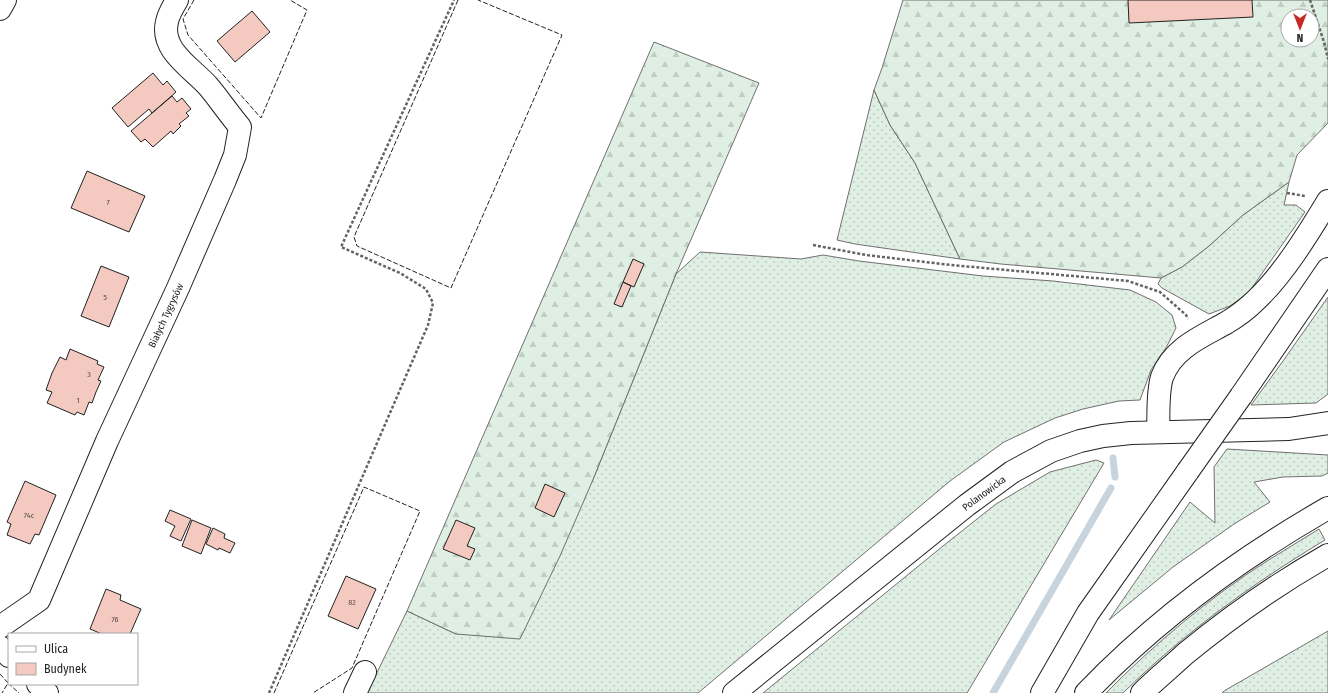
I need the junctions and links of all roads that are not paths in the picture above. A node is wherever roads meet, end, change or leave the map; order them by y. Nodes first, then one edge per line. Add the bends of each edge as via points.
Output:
1 (5, 0) edge
2 (177, 0) edge
3 (0, 9) edge
4 (1328, 201) edge
5 (1328, 269) edge
6 (1328, 423) edge
7 (1288, 429) junction
8 (1158, 432) junction
9 (1328, 435) edge
10 (1328, 508) edge
11 (1328, 555) edge
12 (0, 627) edge
13 (0, 647) edge
14 (8, 655) edge
15 (365, 672) dead end
16 (39, 685) edge
17 (47, 693) edge
18 (355, 693) edge
19 (734, 693) edge
20 (1042, 693) edge
21 (1086, 693) edge
22 (1142, 693) edge

1 - 3 main road
2 - 12 main road, Białych Tygrysów via 167,22 169,43 175,54 208,86 240,127 235,155 39,600
4 - 8 main road via 1274,281 1257,299 1244,312 1190,343 1169,364 1160,388
5 - 20 main road, bridge via 1242,396 1088,613
6 - 7 main road, Polanowicka
7 - 8 main road, Polanowicka
7 - 9 main road, Polanowicka
8 - 19 main road, Polanowicka via 1103,436 1080,441 1051,451 1012,472 968,504
10 - 21 main road via 1248,557 1186,602 1126,653
11 - 22 main road via 1215,629
13 - 14 main road
15 - 18 main road
16 - 17 main road

